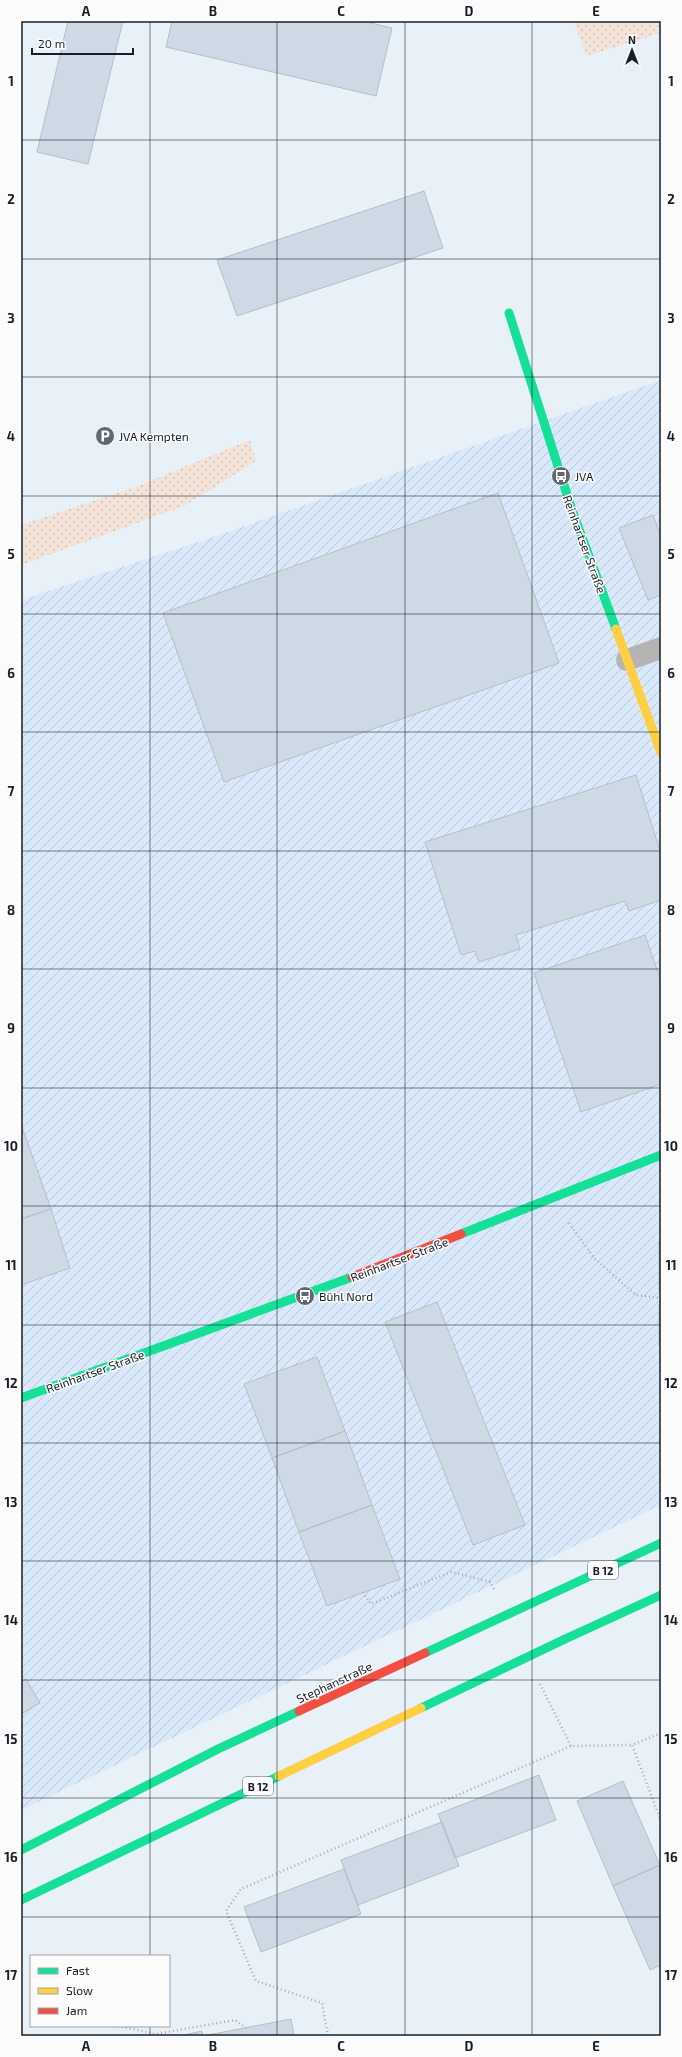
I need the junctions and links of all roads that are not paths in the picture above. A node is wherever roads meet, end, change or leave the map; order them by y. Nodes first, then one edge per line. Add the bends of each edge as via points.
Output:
1 (509, 313) dead end
2 (661, 648) edge
3 (627, 660) junction
4 (661, 753) edge
5 (661, 1155) edge
6 (21, 1398) edge
7 (661, 1543) edge
8 (661, 1595) edge
9 (21, 1850) edge
10 (21, 1900) edge

1 - 3 main road, Reinhartser Straße via 572,510
2 - 3 street
3 - 4 main road, Reinhartser Straße
5 - 6 main road, Reinhartser Straße via 305,1296
7 - 9 main road, Stephanstraße / B 12, bridge via 218,1749
8 - 10 main road, B 12, bridge

